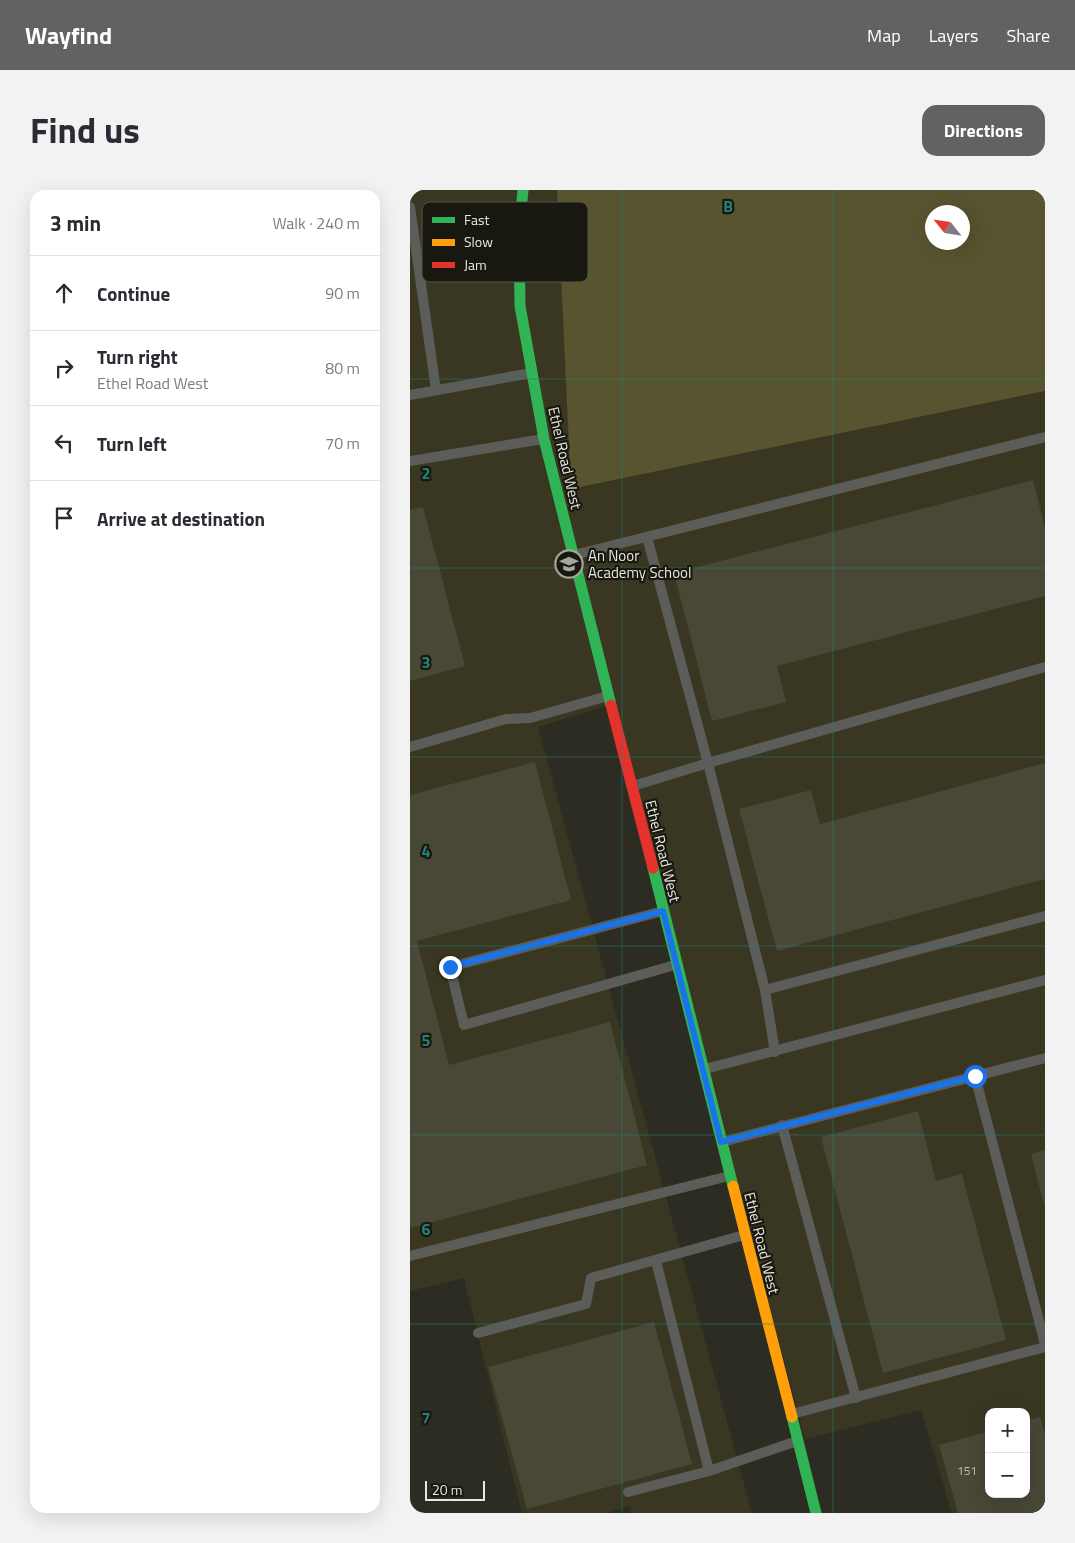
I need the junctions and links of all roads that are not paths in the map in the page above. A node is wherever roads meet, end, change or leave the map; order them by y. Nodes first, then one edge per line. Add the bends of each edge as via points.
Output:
1 (410, 207) edge
2 (520, 282) edge
3 (532, 373) junction
4 (436, 390) junction
5 (410, 395) edge
6 (1045, 437) edge
7 (544, 439) junction
8 (410, 461) edge
9 (647, 537) junction
10 (573, 555) junction
11 (1045, 667) edge
12 (609, 696) junction
13 (410, 747) edge
14 (708, 763) junction
15 (631, 786) junction
16 (663, 911) junction
17 (1045, 916) edge
18 (676, 965) junction
19 (1045, 980) edge
20 (764, 990) junction
21 (775, 1052) junction
22 (1045, 1058) edge
23 (702, 1069) junction
24 (975, 1076) junction
25 (782, 1125) junction
26 (721, 1142) junction
27 (729, 1176) junction
28 (744, 1235) junction
29 (410, 1256) edge
30 (656, 1261) junction
31 (478, 1333) dead end
32 (1045, 1345) edge
33 (856, 1398) junction
34 (790, 1415) junction
35 (796, 1441) junction
36 (709, 1471) junction
37 (628, 1492) dead end
38 (816, 1513) edge

1 - 4 lane
2 - 3 street, Ethel Road West via 520,306
3 - 4 lane
3 - 7 street, Ethel Road West
4 - 5 lane
6 - 9 lane
7 - 8 lane
7 - 10 street, Ethel Road West
9 - 10 lane
9 - 14 lane
10 - 12 street, Ethel Road West
11 - 14 lane
12 - 13 lane via 530,718 506,719
12 - 15 street, Ethel Road West
14 - 15 lane
14 - 20 lane
15 - 16 street, Ethel Road West
16 - 18 street, Ethel Road West
16 - 18 lane via 450,967 464,1024
17 - 20 lane
18 - 23 street, Ethel Road West
19 - 21 lane
20 - 21 lane
21 - 23 lane
22 - 24 lane
23 - 26 street, Ethel Road West
24 - 25 lane
24 - 32 lane
25 - 26 lane
25 - 33 lane
26 - 27 street, Ethel Road West
27 - 28 street, Ethel Road West
27 - 29 lane
28 - 30 lane
28 - 34 street, Ethel Road West
30 - 31 lane via 591,1278 586,1304
30 - 36 lane
32 - 33 lane
33 - 34 lane
34 - 35 street, Ethel Road West
35 - 36 lane
35 - 38 street, Ethel Road West
36 - 37 lane

